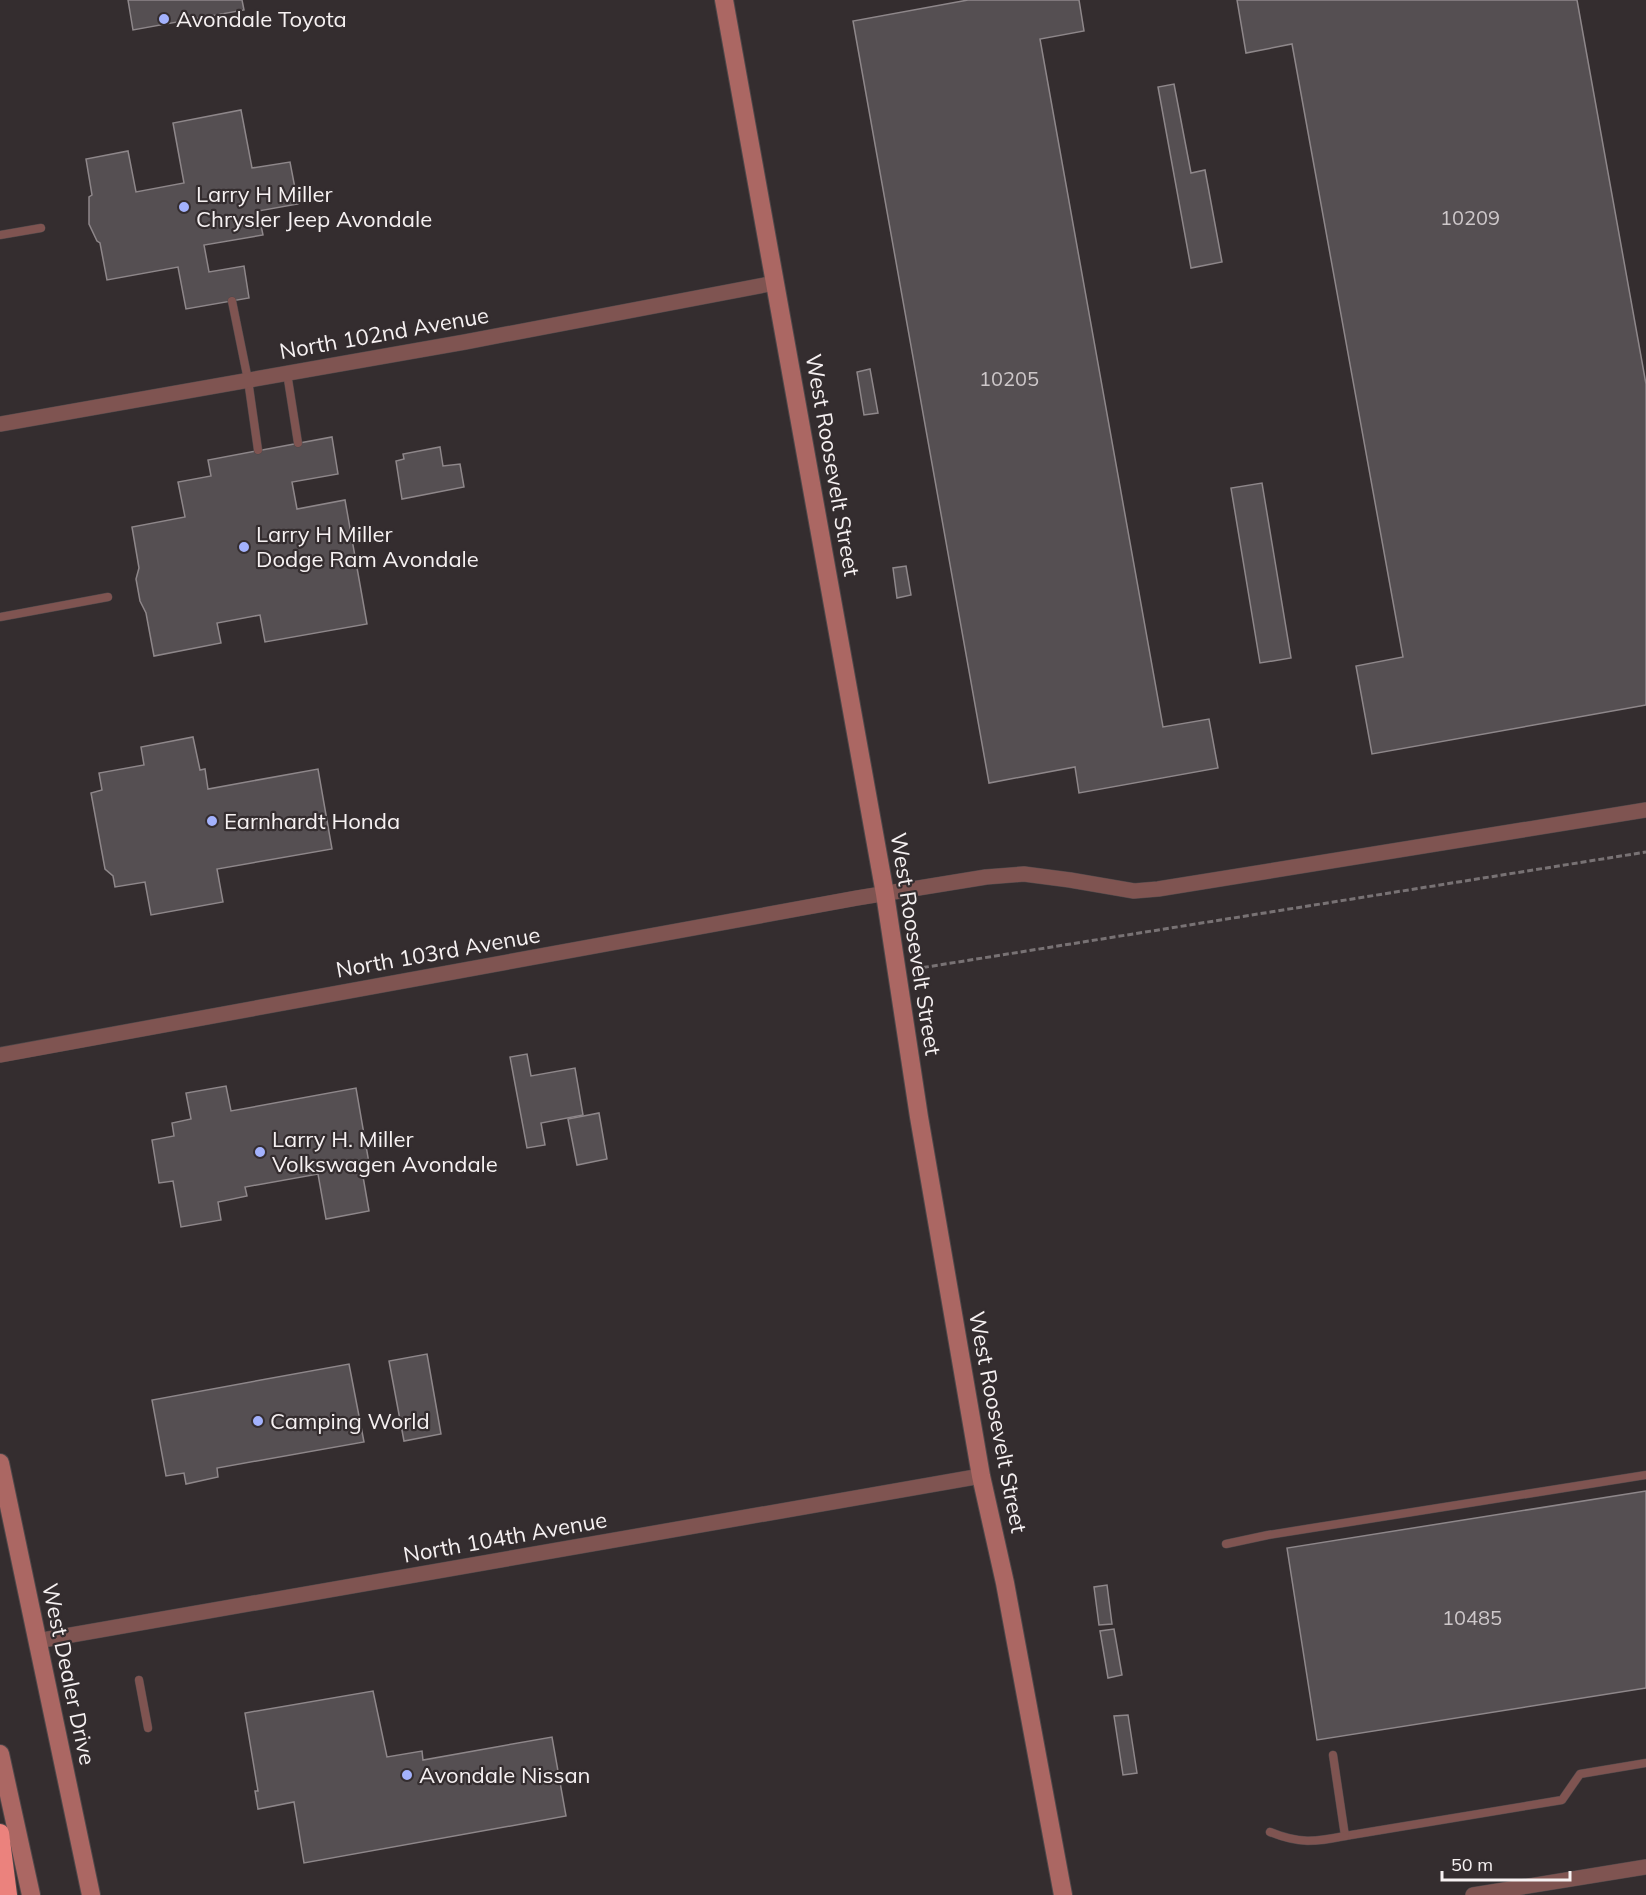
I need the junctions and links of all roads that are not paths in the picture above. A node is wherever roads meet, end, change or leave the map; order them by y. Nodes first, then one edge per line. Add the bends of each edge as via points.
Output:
1 (724, 0) edge
2 (41, 228) dead end
3 (0, 236) edge
4 (775, 283) junction
5 (232, 301) dead end
6 (287, 373) junction
7 (248, 380) junction
8 (0, 424) edge
9 (298, 443) dead end
10 (258, 450) dead end
11 (108, 597) dead end
12 (0, 617) edge
13 (1646, 810) edge
14 (885, 894) junction
15 (0, 1055) edge
16 (0, 1464) edge
17 (1646, 1475) edge
18 (981, 1476) junction
19 (1226, 1544) dead end
20 (37, 1641) junction
21 (139, 1680) dead end
22 (148, 1728) dead end
23 (0, 1754) edge
24 (1333, 1755) dead end
25 (1646, 1763) edge
26 (1270, 1832) dead end
27 (0, 1833) edge
28 (1345, 1836) junction
29 (1646, 1867) edge
30 (8, 1895) edge
31 (31, 1895) edge
32 (91, 1895) edge
33 (1063, 1895) edge
34 (1473, 1895) edge

1 - 4 street, West Roosevelt Street
2 - 3 lane
4 - 6 street, North 102nd Avenue
4 - 14 street, West Roosevelt Street
5 - 7 lane
6 - 7 street, North 102nd Avenue
6 - 9 lane
7 - 8 street, North 102nd Avenue
7 - 10 lane
11 - 12 lane
13 - 14 street, North 103rd Avenue via 1158,890 1134,891 1024,874
14 - 15 street, North 103rd Avenue
14 - 18 street, West Roosevelt Street
16 - 20 street, West Dealer Drive
17 - 19 lane
18 - 20 street, North 104th Avenue
18 - 33 street, West Roosevelt Street via 1005,1583
20 - 32 street, West Dealer Drive
21 - 22 lane
23 - 31 street
24 - 28 lane
25 - 28 lane via 1580,1774 1562,1800
26 - 28 lane via 1296,1841
27 - 30 highway
29 - 34 street

